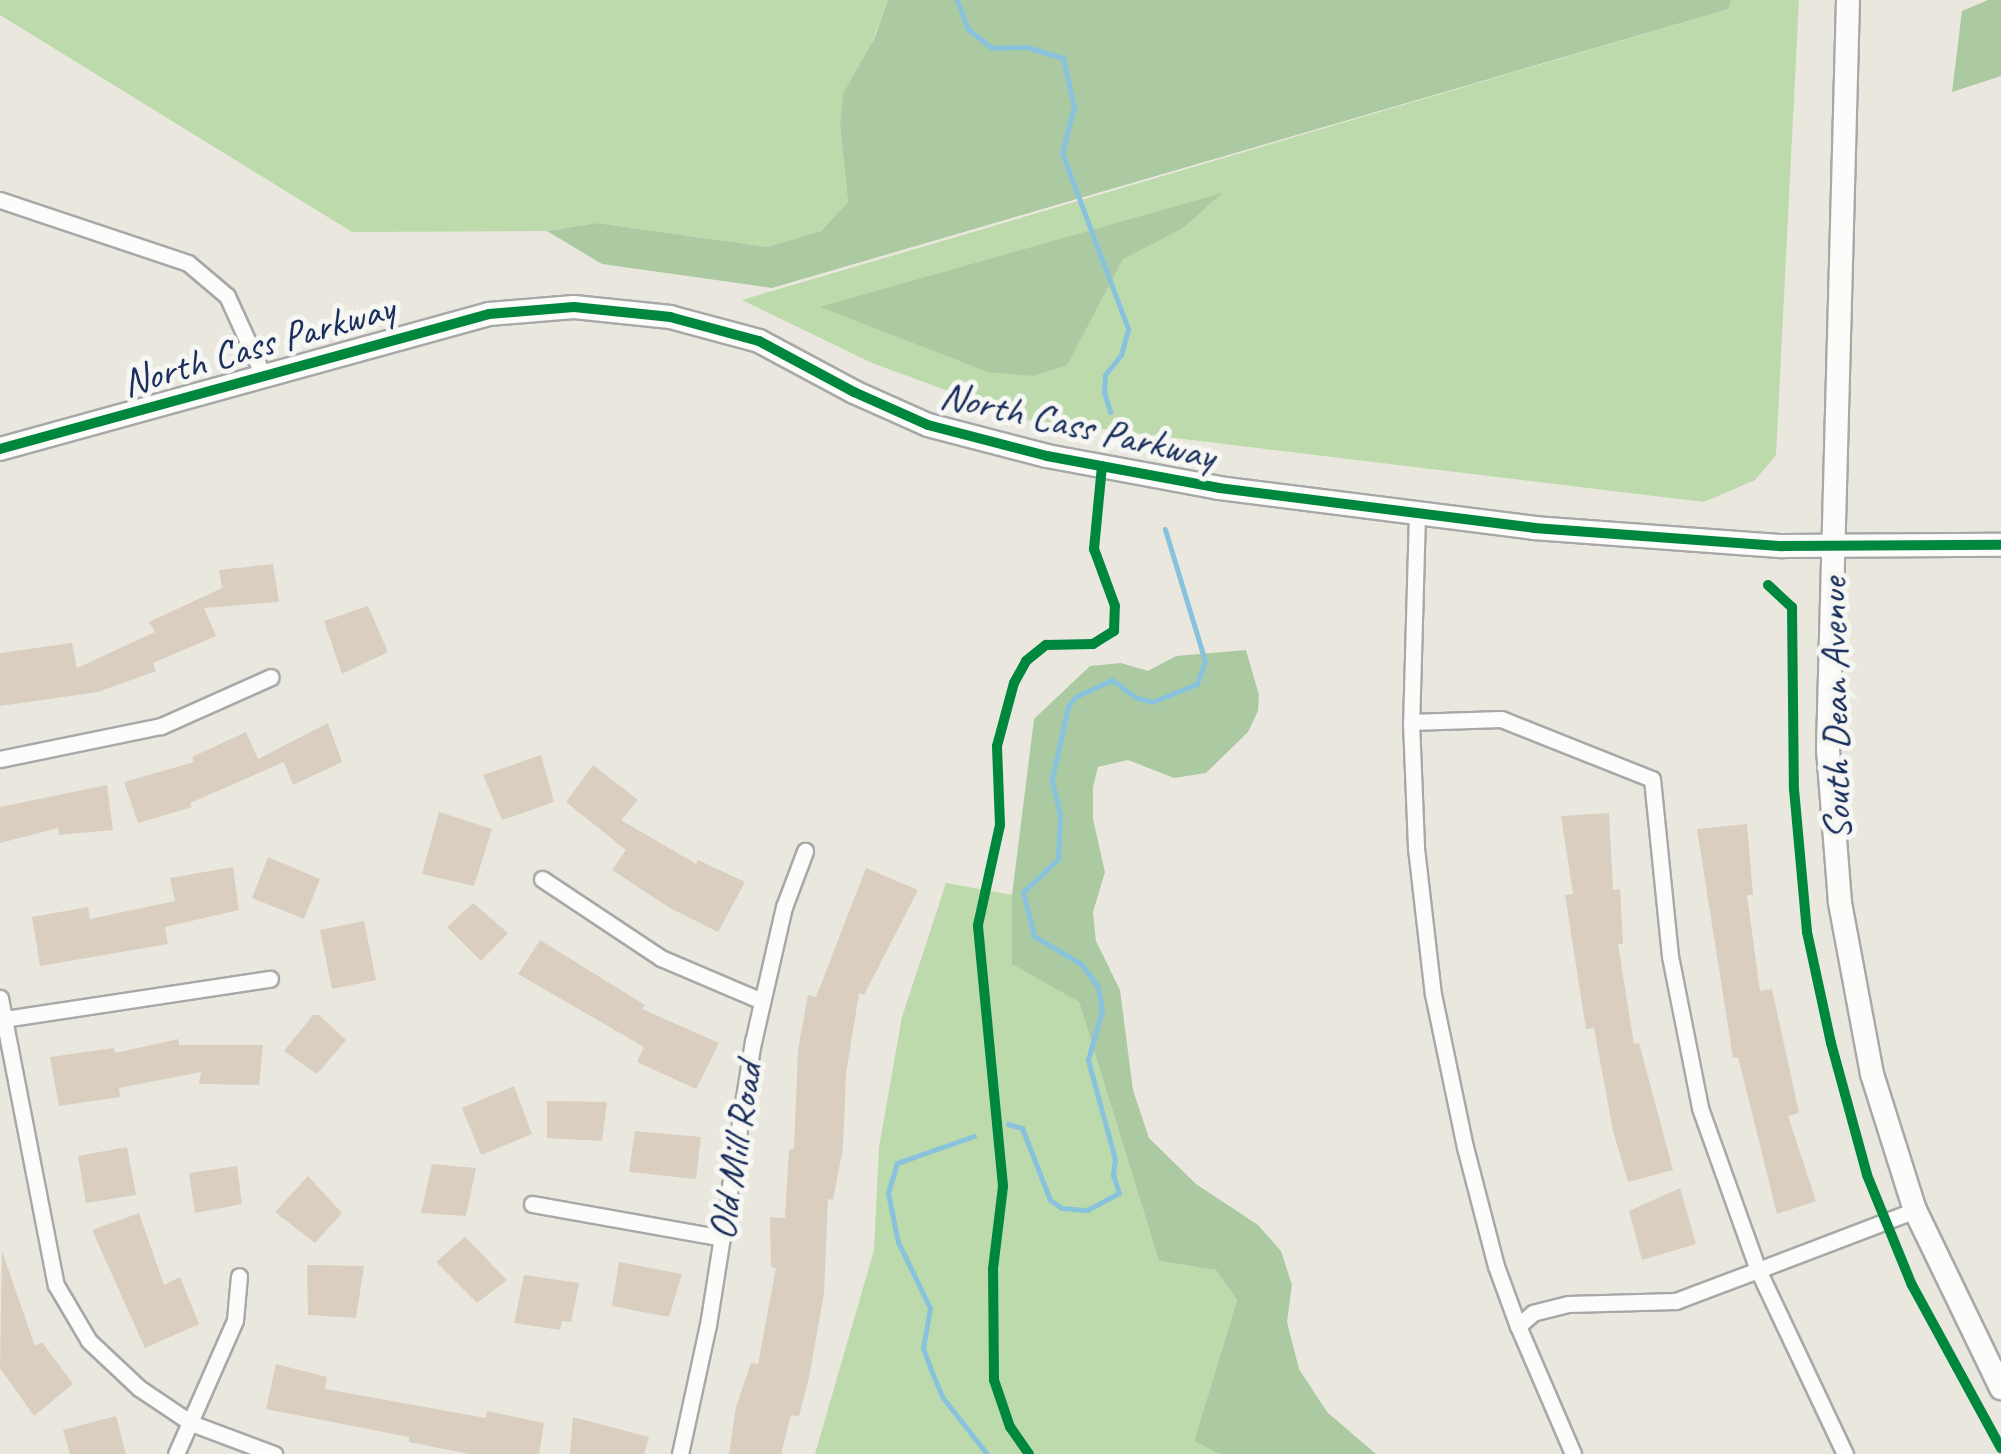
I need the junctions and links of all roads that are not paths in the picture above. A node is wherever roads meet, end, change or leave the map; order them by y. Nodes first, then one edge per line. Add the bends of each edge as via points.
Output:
1 (1848, 0) edge
2 (0, 200) edge
3 (263, 375) junction
4 (0, 450) edge
5 (1417, 513) junction
6 (2001, 545) edge
7 (1834, 548) junction
8 (271, 677) dead end
9 (1411, 722) junction
10 (0, 758) edge
11 (805, 851) dead end
12 (542, 880) dead end
13 (270, 979) dead end
14 (0, 998) edge
15 (762, 1001) junction
16 (4, 1019) junction
17 (532, 1204) dead end
18 (1915, 1210) junction
19 (722, 1238) junction
20 (1758, 1270) junction
21 (239, 1276) dead end
22 (1518, 1326) junction
23 (2001, 1388) edge
24 (191, 1424) junction
25 (176, 1454) edge
26 (274, 1454) edge
27 (680, 1454) edge
28 (1573, 1454) edge
29 (1845, 1454) edge

1 - 7 street, South Dean Avenue
2 - 3 street, North Cass Parkway via 188,263 227,296
3 - 4 street, North Cass Parkway
3 - 5 street, North Cass Parkway via 488,314 574,306 670,317 759,341 928,424 1030,452 1219,488
5 - 7 street, North Cass Parkway via 1534,528
5 - 9 street
6 - 7 street, North Cass Parkway
7 - 18 street, South Dean Avenue via 1828,750 1840,903 1872,1074
8 - 10 street via 161,726
9 - 20 street via 1502,720 1652,779 1670,956 1700,1108
9 - 22 street via 1416,848 1433,994 1465,1147
11 - 15 street, Old Mill Road
12 - 15 street via 661,958
13 - 16 street
14 - 16 street
15 - 19 street, Old Mill Road
16 - 24 street via 56,1285 90,1342
17 - 19 street
18 - 20 street
18 - 23 street, South Dean Avenue
19 - 27 street, Old Mill Road
20 - 22 street via 1676,1301 1568,1304 1533,1313
20 - 29 street
21 - 24 street via 235,1320
22 - 28 street
24 - 25 street
24 - 26 street

